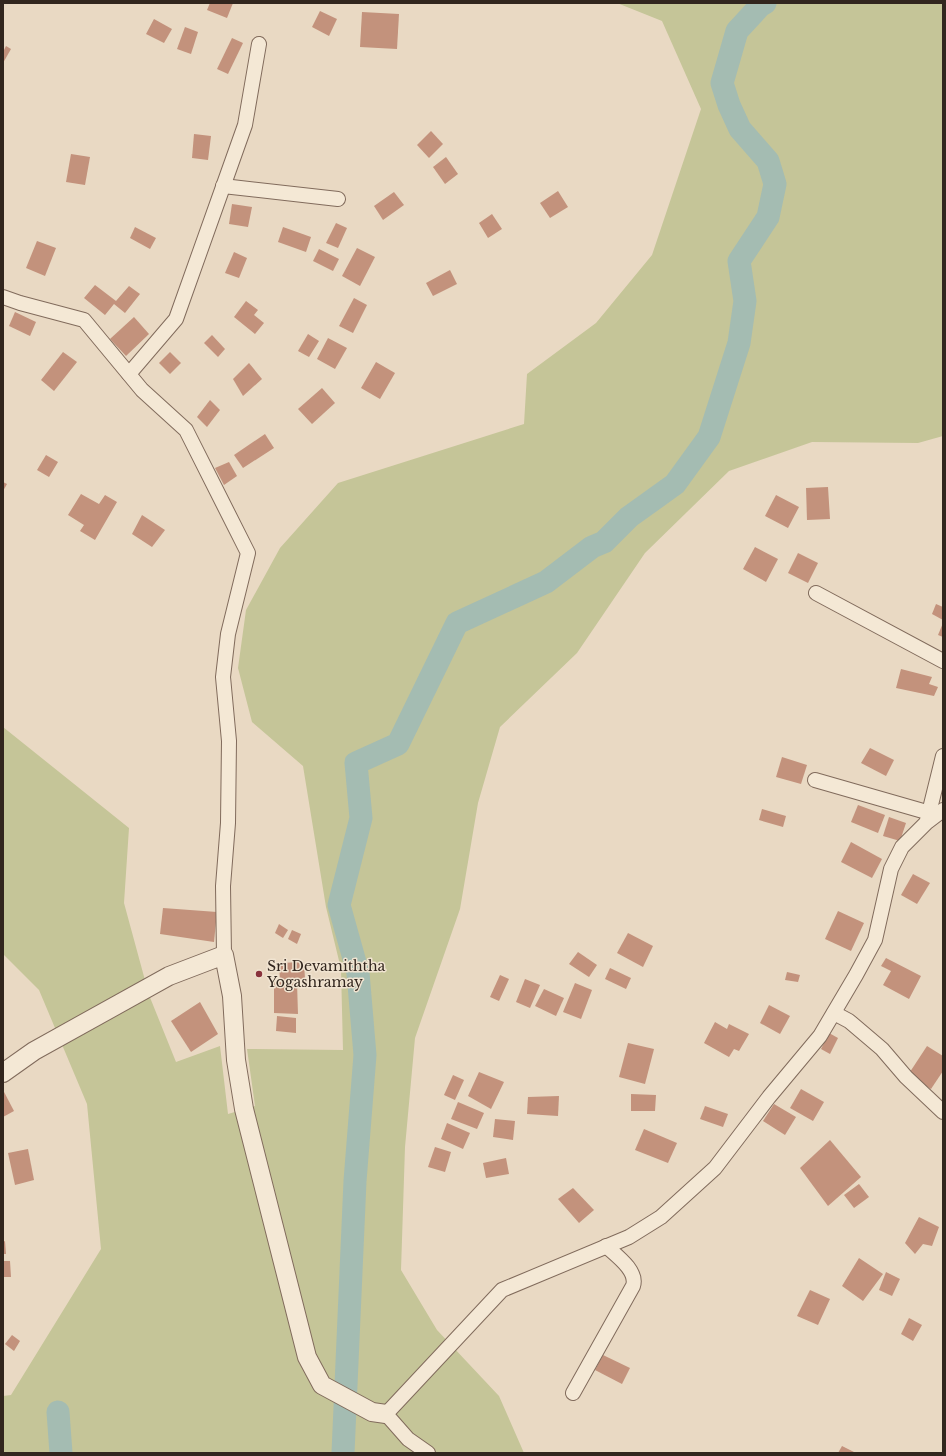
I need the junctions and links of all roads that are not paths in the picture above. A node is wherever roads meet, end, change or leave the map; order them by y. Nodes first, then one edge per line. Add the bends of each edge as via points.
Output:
1 (259, 44) dead end
2 (223, 186) junction
3 (338, 199) dead end
4 (3, 297) edge
5 (129, 374) junction
6 (816, 593) dead end
7 (943, 661) edge
8 (943, 756) edge
9 (815, 780) dead end
10 (933, 815) edge
11 (224, 955) junction
12 (834, 1013) junction
13 (3, 1073) edge
14 (943, 1112) edge
15 (606, 1246) junction
16 (573, 1393) dead end
17 (379, 1413) junction
18 (428, 1453) edge

1 - 2 street via 245,125
2 - 3 street
2 - 5 street via 176,319
4 - 5 street via 84,320
5 - 11 street via 142,390 186,430 248,553 228,634 223,677 229,741 228,823 223,886
6 - 7 street
8 - 10 street
9 - 10 street
10 - 12 street via 902,847 891,869 875,940
11 - 13 street via 169,976 34,1051
11 - 17 street via 232,996 236,1060 244,1109 307,1357 322,1385
12 - 14 street via 849,1021 882,1048 906,1077
12 - 15 street via 820,1036 715,1168 661,1217 629,1237
15 - 16 street via 632,1272 633,1286
15 - 17 street via 502,1290
17 - 18 street

